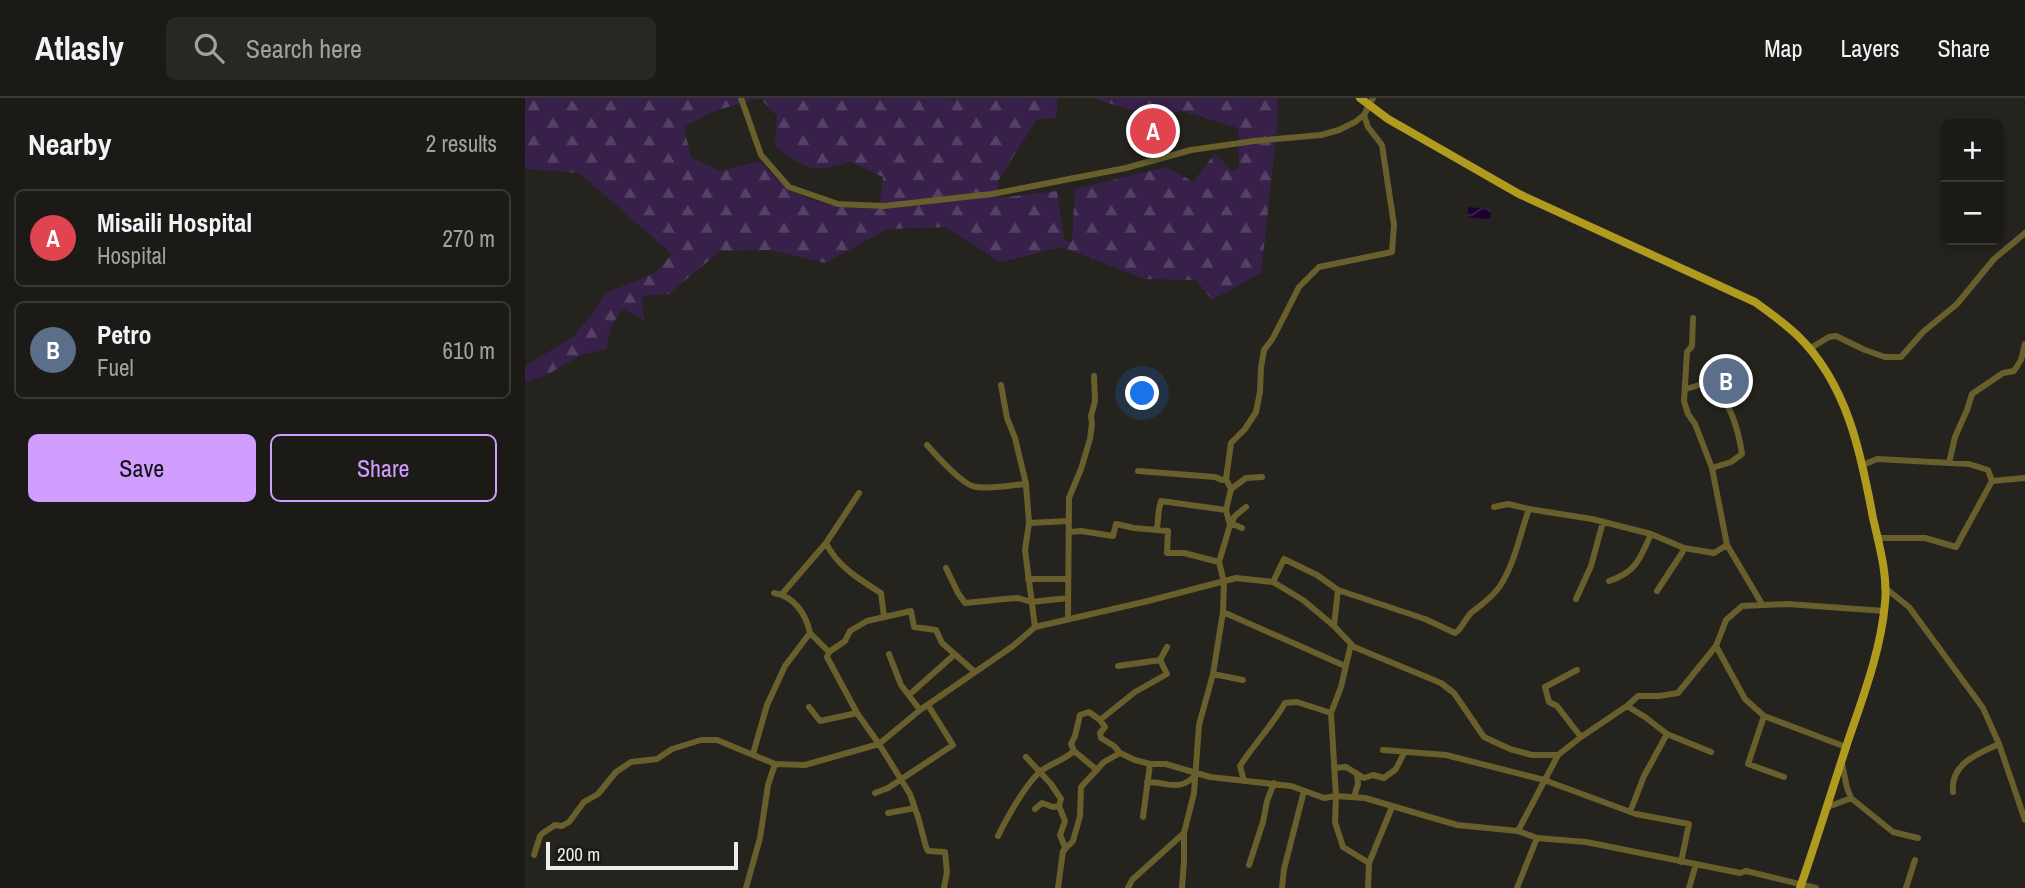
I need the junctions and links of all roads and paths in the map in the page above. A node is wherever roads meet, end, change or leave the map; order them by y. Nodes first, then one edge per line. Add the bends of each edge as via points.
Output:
1 (741, 98) edge
2 (1360, 98) edge
3 (1371, 101) edge
4 (1364, 115) junction
5 (2025, 233) edge
6 (1693, 318) dead end
7 (2025, 344) edge
8 (1809, 349) junction
9 (1094, 376) dead end
10 (1001, 385) dead end
11 (1686, 388) junction
12 (926, 445) dead end
13 (1949, 463) junction
14 (1863, 466) junction
15 (1712, 468) junction
16 (1138, 471) dead end
17 (1262, 477) dead end
18 (2025, 478) edge
19 (1226, 479) junction
20 (1992, 481) junction
21 (1026, 484) junction
22 (1231, 489) junction
23 (859, 493) dead end
24 (1494, 506) dead end
25 (1247, 507) dead end
26 (1529, 509) junction
27 (1226, 510) junction
28 (1069, 521) junction
29 (1603, 522) junction
30 (1029, 523) junction
31 (1230, 525) junction
32 (1242, 528) dead end
33 (1157, 529) junction
34 (1069, 532) junction
35 (1651, 534) junction
36 (1877, 538) junction
37 (826, 543) junction
38 (1727, 545) junction
39 (1684, 548) junction
40 (1219, 562) junction
41 (946, 568) dead end
42 (1028, 579) junction
43 (1068, 579) junction
44 (1224, 582) junction
45 (1273, 582) junction
46 (1609, 582) dead end
47 (1884, 587) junction
48 (1338, 590) junction
49 (1657, 591) dead end
50 (774, 593) dead end
51 (782, 594) junction
52 (1068, 598) junction
53 (1576, 599) dead end
54 (1031, 602) junction
55 (1762, 604) junction
56 (1884, 611) junction
57 (1223, 612) junction
58 (884, 617) junction
59 (1068, 618) junction
60 (1334, 626) junction
61 (1035, 627) junction
62 (810, 633) junction
63 (1352, 644) junction
64 (1716, 646) junction
65 (1167, 647) dead end
66 (829, 652) junction
67 (889, 654) dead end
68 (954, 655) junction
69 (1160, 660) junction
70 (1118, 666) dead end
71 (1345, 666) junction
72 (1577, 670) dead end
73 (975, 672) junction
74 (1213, 674) junction
75 (1243, 680) dead end
76 (909, 695) junction
77 (928, 705) junction
78 (1627, 706) junction
79 (809, 707) dead end
80 (920, 710) junction
81 (857, 713) junction
82 (1331, 713) junction
83 (1764, 716) junction
84 (1100, 720) junction
85 (1667, 734) junction
86 (1581, 737) junction
87 (879, 744) junction
88 (1999, 744) junction
89 (1846, 747) junction
90 (1383, 750) dead end
91 (1074, 751) junction
92 (1711, 752) dead end
93 (1120, 753) junction
94 (1404, 753) junction
95 (753, 754) junction
96 (1559, 755) junction
97 (1026, 757) dead end
98 (1842, 761) junction
99 (775, 764) junction
100 (1150, 764) junction
101 (1334, 768) junction
102 (1097, 770) junction
103 (1040, 772) junction
104 (1197, 774) junction
105 (1357, 774) junction
106 (1784, 777) dead end
107 (901, 780) junction
108 (1544, 780) junction
109 (1244, 781) junction
110 (1147, 782) junction
111 (1274, 783) junction
112 (1304, 791) junction
113 (1953, 792) dead end
114 (875, 793) dead end
115 (1336, 796) junction
116 (1354, 797) junction
117 (1851, 798) junction
118 (1059, 806) junction
119 (1392, 807) junction
120 (1828, 807) junction
121 (915, 808) junction
122 (1035, 809) dead end
123 (1629, 812) junction
124 (888, 813) dead end
125 (1143, 817) dead end
126 (2025, 820) edge
127 (1518, 831) junction
128 (1184, 834) junction
129 (998, 836) dead end
130 (1537, 838) junction
131 (1918, 838) dead end
132 (1063, 851) junction
133 (534, 856) dead end
134 (1915, 860) dead end
135 (1681, 862) junction
136 (1369, 863) junction
137 (1249, 864) dead end
138 (1696, 864) junction
139 (1800, 886) edge
140 (746, 888) edge
141 (944, 888) edge
142 (1058, 888) edge
143 (1128, 888) edge
144 (1182, 888) edge
145 (1282, 888) edge
146 (1368, 888) edge
147 (1517, 888) edge
148 (1689, 888) edge
149 (1816, 888) edge
150 (1906, 888) edge

1 - 4 street via 761,155 789,187 838,204 884,206 992,194 1126,168 1191,150 1321,135
2 - 3 main road
3 - 4 street
3 - 8 main road via 1388,119 1519,194 1755,302
4 - 19 street via 1367,127 1382,145 1394,225 1392,252 1319,267 1299,287 1263,350 1256,412 1231,443
5 - 8 street via 1901,357 1865,350 1836,336
6 - 11 street
7 - 13 street via 2014,371 2003,373 1972,394
8 - 14 main road via 1840,397
9 - 28 street via 1091,432 1069,498
10 - 21 street
11 - 15 street via 1688,414
11 - 15 street via 1706,383 1716,389 1739,432 1742,454
12 - 21 street via 971,486
13 - 14 street via 1877,460
13 - 20 street via 1988,470
14 - 36 main road
15 - 38 street
16 - 19 street
17 - 22 street via 1246,478
18 - 20 street
19 - 22 street
20 - 36 street via 1956,547 1925,538
21 - 30 street
22 - 27 street
23 - 37 street
24 - 26 street
25 - 31 street
26 - 29 street
26 - 48 street via 1500,586 1455,633
27 - 31 street
27 - 33 street via 1161,501
28 - 30 street
28 - 34 street
29 - 35 street
29 - 53 street
30 - 42 street via 1025,550
31 - 32 street
31 - 40 street
33 - 34 street via 1116,524 1113,536
33 - 40 street via 1168,531 1167,552
34 - 43 street
35 - 39 street
35 - 46 street via 1625,576
36 - 47 main road
37 - 51 street
37 - 58 street via 845,568 881,593
38 - 39 street via 1714,553
38 - 55 street
39 - 49 street
40 - 44 street
41 - 54 street via 965,603 1018,598
42 - 43 street
42 - 54 street
43 - 52 street
44 - 45 street via 1235,578
44 - 57 street
44 - 59 street
45 - 48 street via 1284,559
45 - 60 street
47 - 56 main road
47 - 88 street via 1909,607 1951,661 1983,708
48 - 60 street
50 - 51 street
51 - 62 street via 807,619
52 - 54 street
52 - 59 street
54 - 61 street
55 - 56 street
55 - 64 street via 1742,606 1726,620
56 - 89 main road
57 - 71 street
57 - 74 street
58 - 66 street via 850,631 845,641
58 - 68 street via 911,611 914,627 936,630
59 - 61 street
60 - 63 street
61 - 73 street
62 - 66 street
62 - 95 street via 785,666 767,705
63 - 71 street
63 - 96 street via 1441,683 1454,693 1484,737 1532,755
64 - 78 street via 1678,693 1639,696
64 - 83 street via 1745,699
65 - 69 street
66 - 81 street via 827,657
67 - 76 street
68 - 73 street
68 - 76 street
69 - 70 street
69 - 84 street via 1167,674
71 - 82 street
72 - 86 street via 1545,687 1549,702
73 - 77 street
74 - 75 street
74 - 104 street via 1199,725
76 - 80 street
77 - 80 street
77 - 107 street via 953,745
78 - 85 street
78 - 86 street
79 - 81 street via 820,721
80 - 87 street
81 - 87 street
82 - 101 street
82 - 109 street via 1297,702 1285,703 1240,766
83 - 89 street
83 - 106 street via 1748,764
84 - 91 street via 1089,712 1080,715 1071,744
84 - 93 street via 1105,727 1101,738
85 - 92 street
85 - 123 street
86 - 96 street
87 - 99 street via 805,765
87 - 107 street
88 - 113 street via 1961,766 1952,783
88 - 126 street
89 - 98 main road
90 - 94 street
91 - 102 street
91 - 103 street
93 - 100 street
93 - 102 street
94 - 105 street via 1396,769 1384,778
94 - 108 street via 1446,755
95 - 99 street
95 - 133 street via 717,740 701,740 671,749 657,759 631,762 599,794 584,802 569,822 543,833
96 - 108 street
97 - 103 street
98 - 117 street
98 - 120 main road
99 - 140 street
100 - 104 street
100 - 110 street
101 - 105 street via 1346,767
101 - 115 street
102 - 132 street via 1081,787 1078,824 1073,841
103 - 118 street via 1061,799
103 - 129 street
104 - 109 street
104 - 110 street via 1176,786
104 - 128 street
105 - 116 street
107 - 114 street
107 - 121 street
108 - 123 street
108 - 127 street
109 - 111 street
110 - 125 street
111 - 112 street
111 - 137 street
112 - 115 street via 1324,798
112 - 145 street
115 - 116 street
115 - 136 street via 1335,822 1343,847
116 - 119 street
117 - 120 street
117 - 131 street via 1893,832
118 - 122 street via 1042,803
118 - 132 street via 1065,821
119 - 127 street via 1457,825
119 - 136 street
120 - 139 main road
121 - 124 street
121 - 141 street via 928,851 945,852
123 - 135 street via 1689,824
127 - 130 street
128 - 143 street
128 - 144 street
130 - 135 street via 1586,842
130 - 147 street
132 - 142 street
134 - 150 street
135 - 138 street
136 - 146 street
138 - 139 street
138 - 148 street
139 - 149 street

